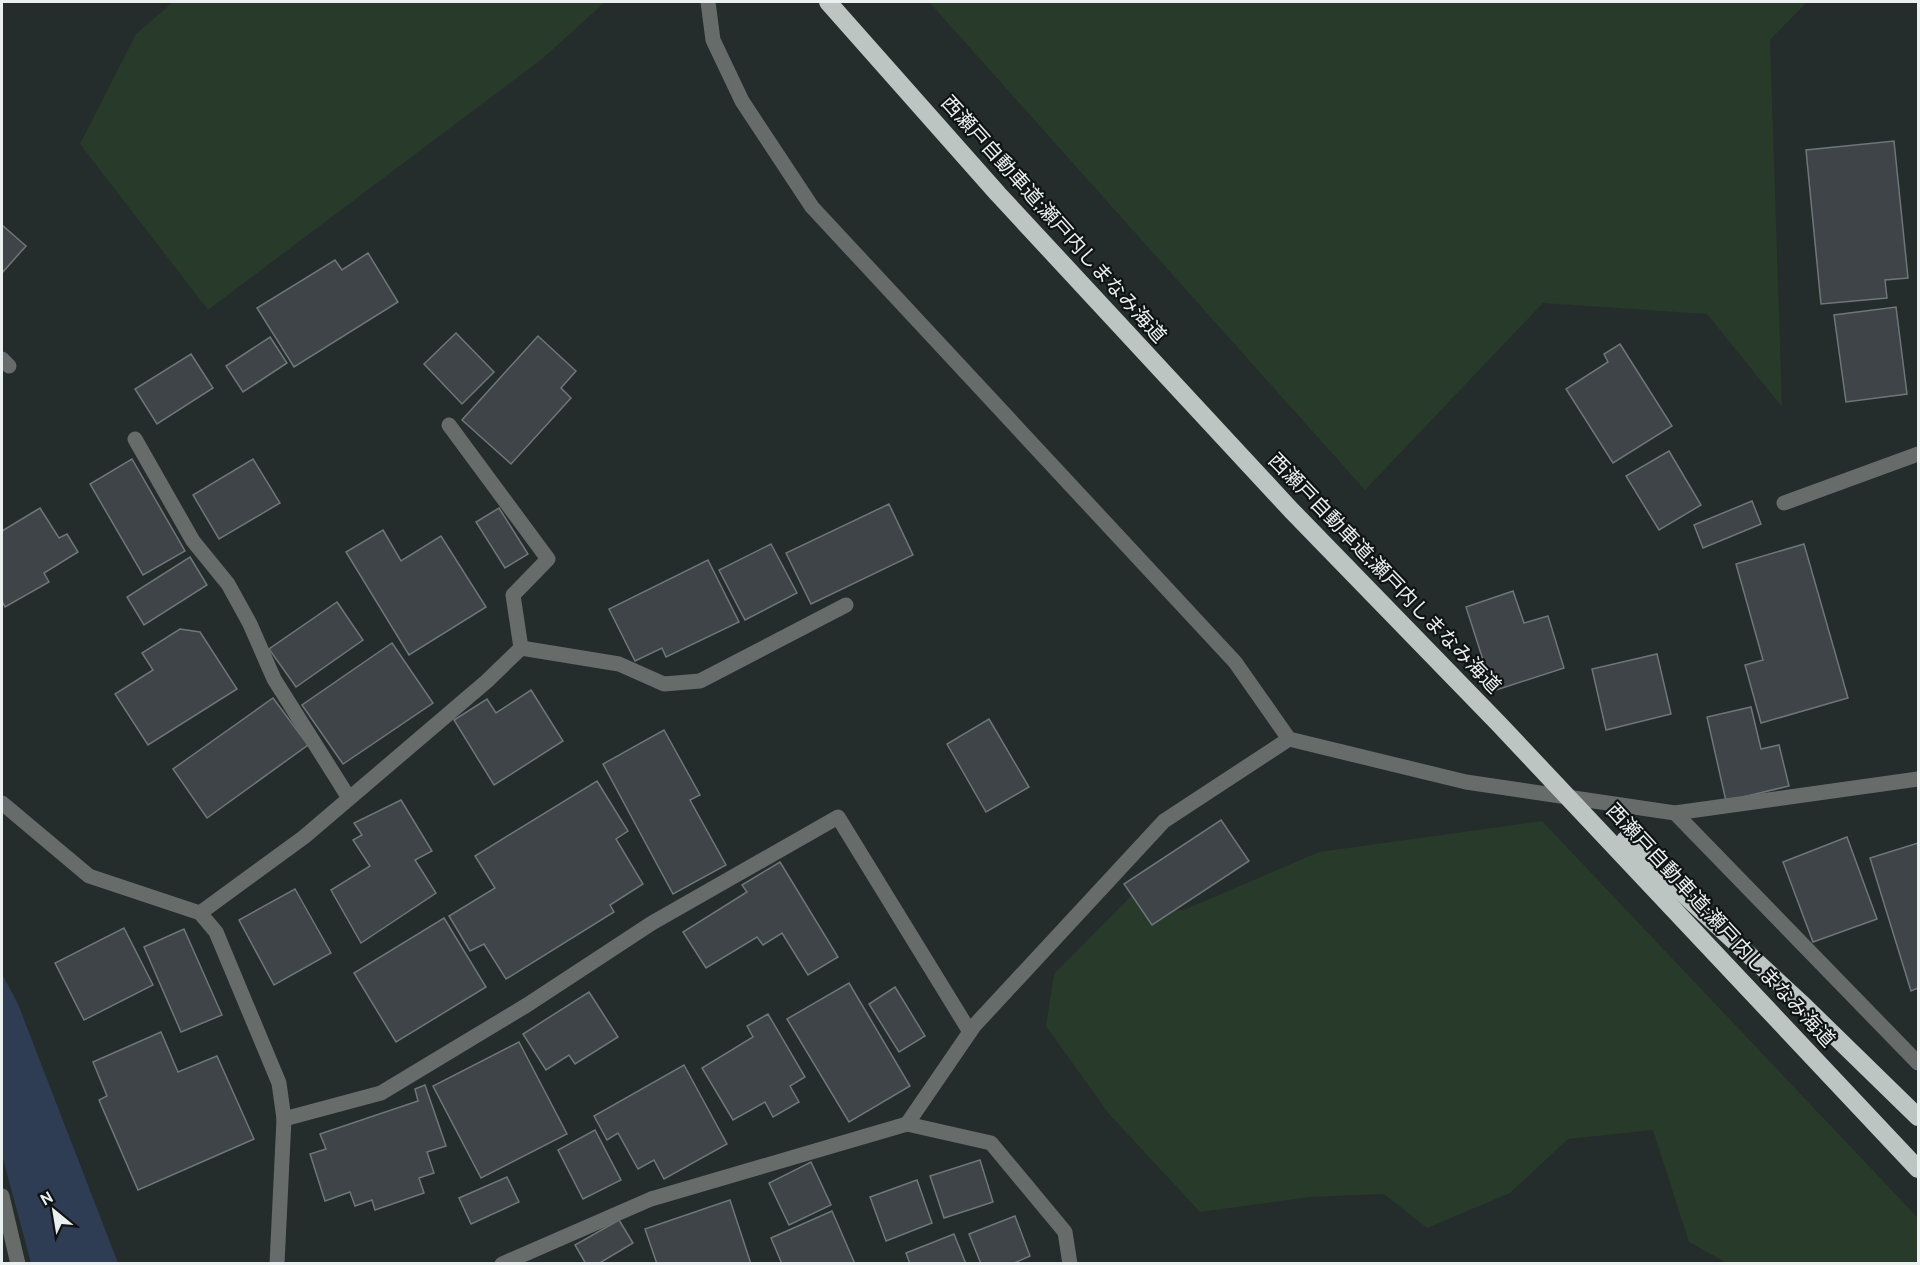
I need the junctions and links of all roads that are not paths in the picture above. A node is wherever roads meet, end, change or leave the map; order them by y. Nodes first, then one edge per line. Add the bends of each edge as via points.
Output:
1 (708, 2) edge
2 (828, 2) edge
3 (449, 425) dead end
4 (135, 439) dead end
5 (1918, 454) edge
6 (1784, 503) dead end
7 (846, 606) dead end
8 (521, 648) junction
9 (1498, 723) junction
10 (1288, 739) junction
11 (1918, 779) edge
12 (349, 798) junction
13 (2, 803) edge
14 (1675, 813) junction
15 (200, 913) junction
16 (969, 1032) junction
17 (1918, 1062) edge
18 (1918, 1117) edge
19 (285, 1119) junction
20 (907, 1124) junction
21 (1918, 1169) edge
22 (2, 1196) edge
23 (18, 1263) edge
24 (277, 1263) edge
25 (502, 1263) edge
26 (1070, 1263) edge

1 - 10 street via 713,40 742,101 812,207 1235,662
2 - 9 highway, 西瀬戸自動車道;瀬戸内しまなみ海道, bridge via 998,194 1275,493
3 - 8 street via 548,559 513,595
4 - 12 street via 193,541 228,584 274,679
5 - 6 street
7 - 8 street via 700,681 664,684 619,664
8 - 12 street
9 - 18 highway, bridge via 1801,1003
9 - 21 highway, 西瀬戸自動車道;瀬戸内しまなみ海道, bridge
10 - 14 street via 1466,782
10 - 16 street via 1164,820
11 - 14 street
12 - 15 street via 304,837
13 - 15 street via 89,876
14 - 17 street
15 - 19 street via 216,932 279,1083
16 - 19 street via 838,817 652,923 527,1005 381,1093
16 - 20 street
19 - 24 street
20 - 25 street via 651,1199
20 - 26 street via 992,1143 1065,1232
22 - 23 street

